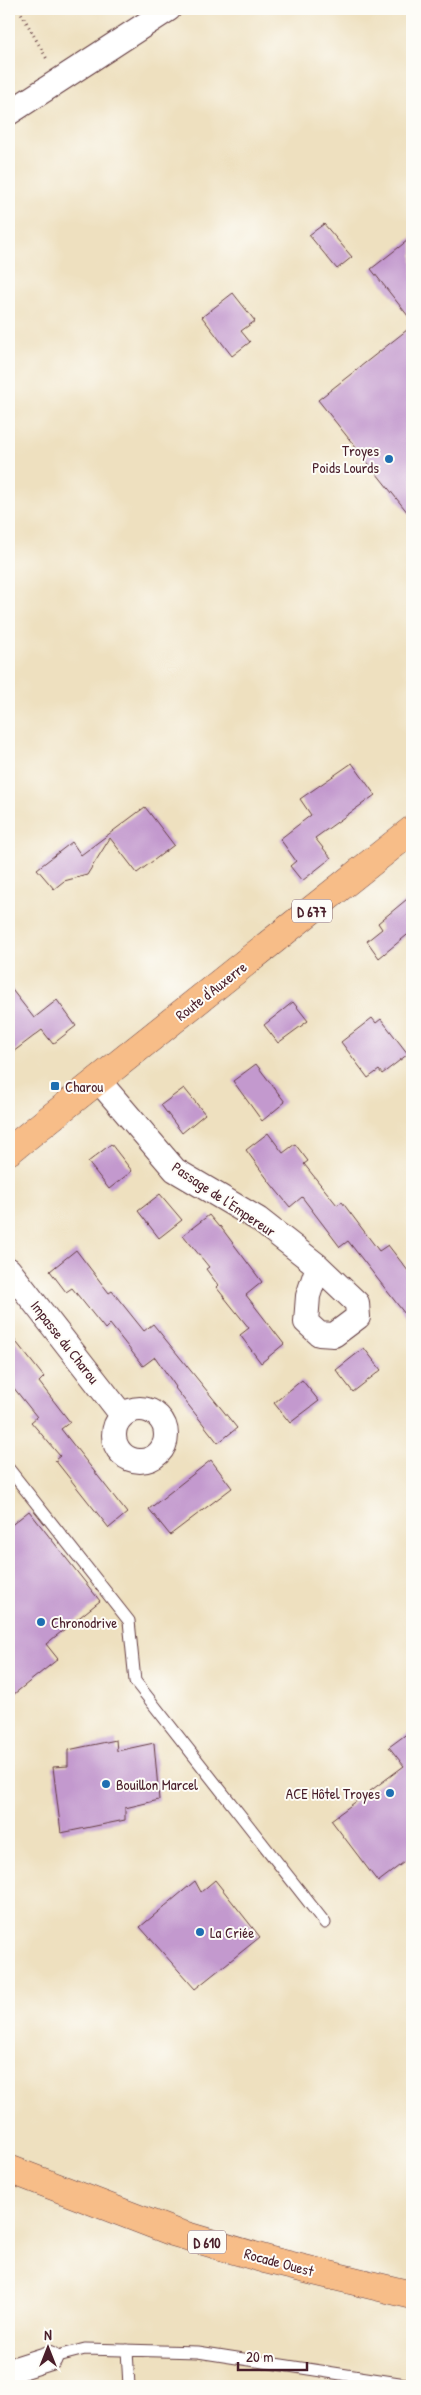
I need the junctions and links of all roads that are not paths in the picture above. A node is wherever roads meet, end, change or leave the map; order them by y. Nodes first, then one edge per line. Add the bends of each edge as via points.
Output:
1 (169, 9) edge
2 (9, 113) edge
3 (412, 830) edge
4 (98, 1080) junction
5 (9, 1151) edge
6 (318, 1266) dead end
7 (9, 1270) edge
8 (122, 1415) dead end
9 (9, 1469) edge
10 (326, 1923) dead end
11 (9, 2169) edge
12 (412, 2295) edge
13 (127, 2350) junction
14 (50, 2358) joint
15 (9, 2371) edge
16 (412, 2384) edge
17 (129, 2386) edge

1 - 2 street
3 - 4 main road, Route d'Auxerre / D 677
4 - 5 main road, Route d'Auxerre / D 677
4 - 6 street, Passage de l'Empereur via 175,1170 258,1219
7 - 8 street, Impasse du Charou
9 - 10 lane via 129,1621 135,1680
11 - 12 main road, Rocade Ouest / D 610 via 173,2232 268,2260
13 - 14 lane via 85,2348
13 - 16 lane via 198,2352
13 - 17 lane
14 - 15 street

